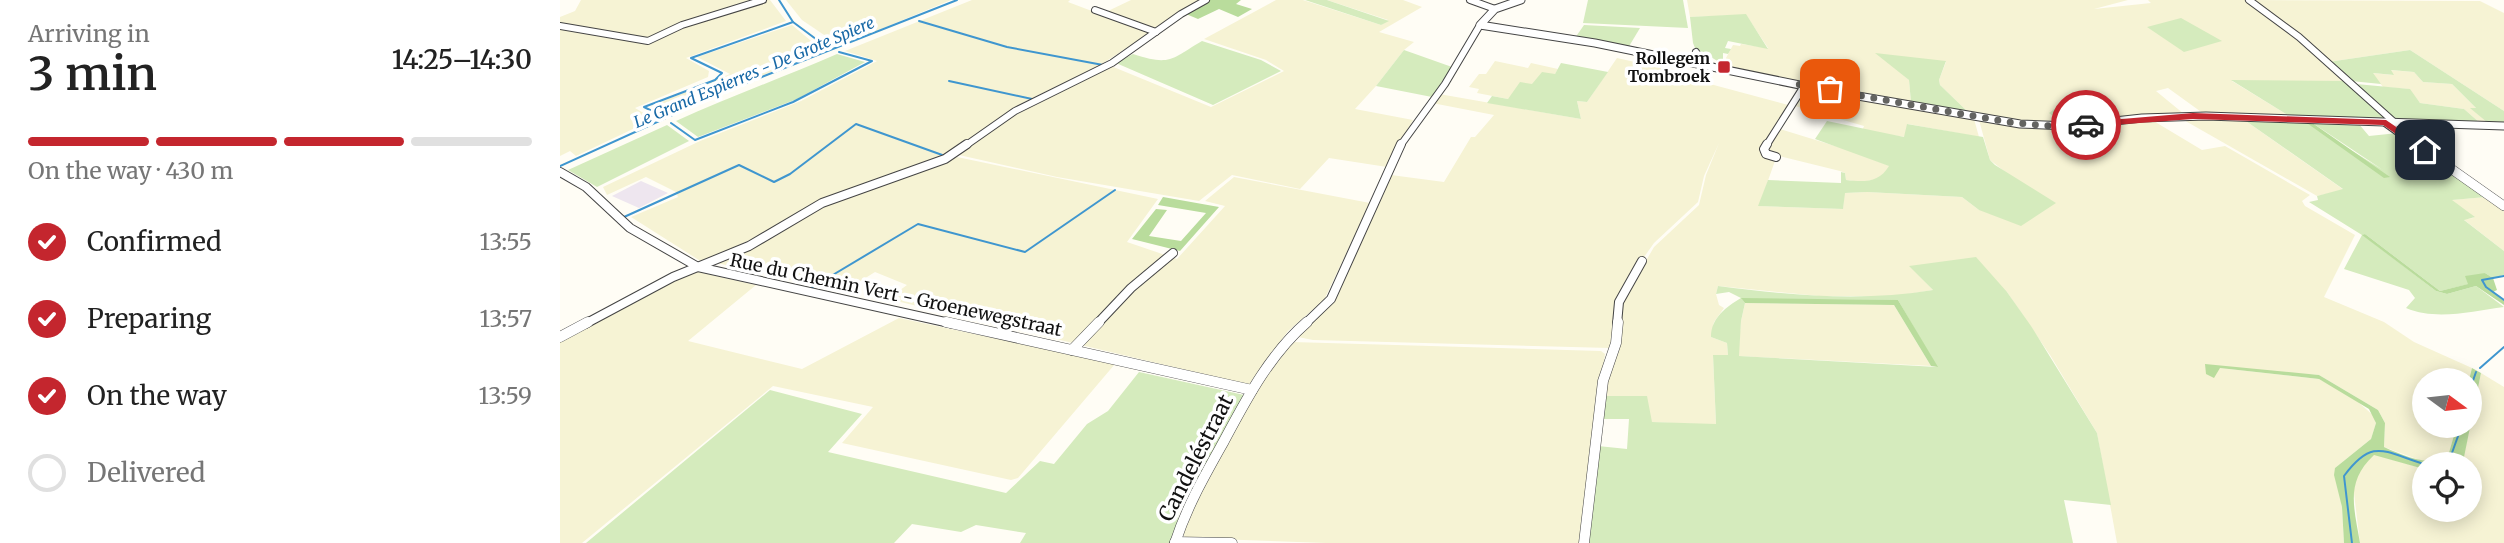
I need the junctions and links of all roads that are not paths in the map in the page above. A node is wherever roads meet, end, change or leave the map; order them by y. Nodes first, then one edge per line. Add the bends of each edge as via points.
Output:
1 (763, 0) edge
2 (1206, 0) edge
3 (1470, 0) edge
4 (1521, 0) edge
5 (2249, 0) edge
6 (1495, 9) junction
7 (1095, 10) dead end
8 (1480, 25) junction
9 (560, 26) edge
10 (1156, 32) junction
11 (1696, 52) dead end
12 (1703, 64) junction
13 (1800, 85) junction
14 (2390, 122) junction
15 (2504, 127) edge
16 (1776, 157) dead end
17 (560, 172) edge
18 (2504, 206) edge
19 (1174, 253) dead end
20 (1642, 261) dead end
21 (698, 267) junction
22 (560, 337) edge
23 (1072, 350) junction
24 (1252, 390) junction
25 (1175, 543) edge
26 (1232, 543) edge
27 (1584, 543) edge

1 - 9 street via 682,25 652,40
2 - 10 street
3 - 6 street
4 - 6 street
5 - 14 street via 2299,37
6 - 8 street
7 - 10 street
8 - 12 street
8 - 24 street, Candeléstraat via 1410,128 1331,299 1288,339
10 - 21 street via 1112,63 1015,111 945,159 822,203 757,242
11 - 12 street
12 - 13 street
13 - 14 street via 2038,125 2193,116
13 - 16 street via 1764,149
14 - 15 street
14 - 18 street
17 - 21 street, Rue du Chemin Vert - Groenewegstraat via 586,187 630,228
19 - 23 street via 1141,279
20 - 27 street via 1619,302 1616,343 1605,372
21 - 22 street
21 - 23 street, Rue du Chemin Vert - Groenewegstraat
23 - 24 street, Rue du Chemin Vert - Groenewegstraat
24 - 25 street, Candeléstraat via 1186,510
25 - 26 street

